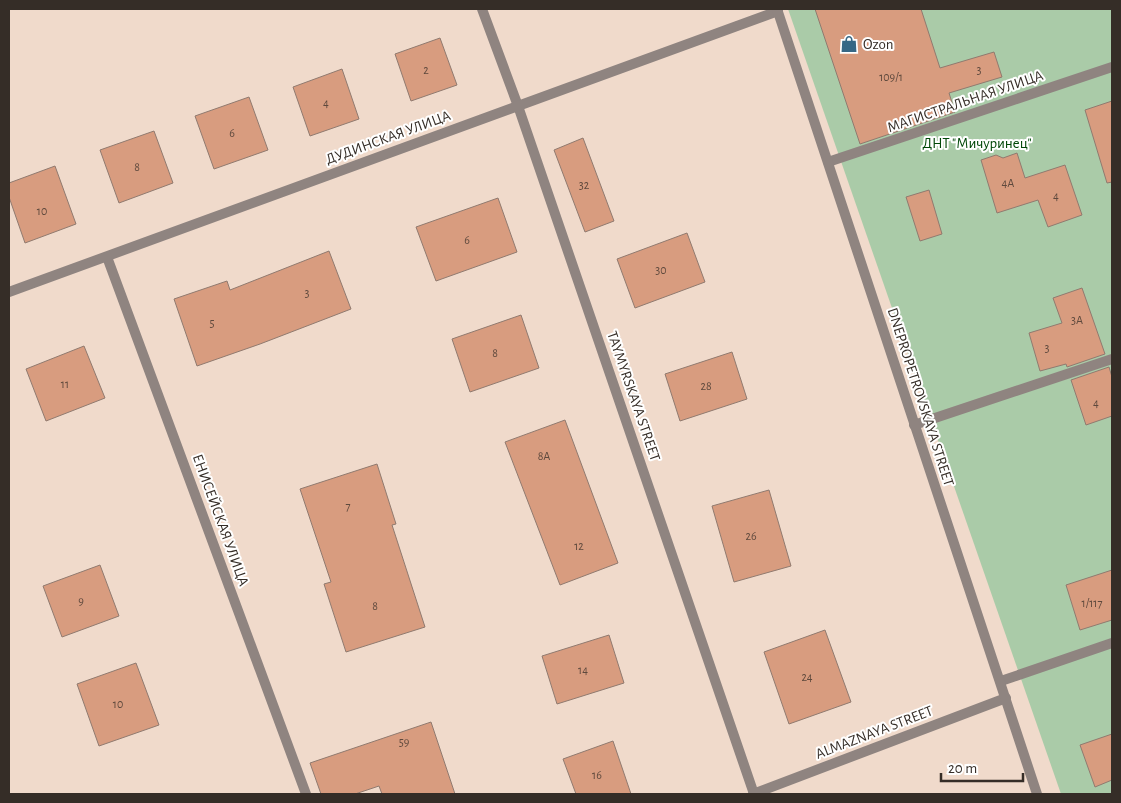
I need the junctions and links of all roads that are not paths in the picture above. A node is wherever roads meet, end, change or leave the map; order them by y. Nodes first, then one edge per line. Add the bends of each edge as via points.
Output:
1 (482, 9) edge
2 (778, 10) edge
3 (1112, 67) edge
4 (518, 106) junction
5 (828, 162) junction
6 (107, 256) junction
7 (9, 292) edge
8 (1112, 359) edge
9 (914, 425) junction
10 (1112, 643) edge
11 (1001, 681) junction
12 (1006, 698) junction
13 (306, 794) edge
14 (754, 794) edge
15 (1037, 794) edge

1 - 4 street, TAYMYRSKAYA STREET
2 - 4 street, ДУДИНСКАЯ УЛИЦА
2 - 5 street, DNEPROPETROVSKAYA STREET
3 - 5 street, МАГИСТРАЛЬНАЯ УЛИЦА
4 - 6 street, ДУДИНСКАЯ УЛИЦА
4 - 14 street, TAYMYRSKAYA STREET
5 - 9 street, DNEPROPETROVSKAYA STREET
6 - 7 street, ДУДИНСКАЯ УЛИЦА
6 - 13 street, ЕНИСЕЙСКАЯ УЛИЦА
8 - 9 street
9 - 11 street, DNEPROPETROVSKAYA STREET
10 - 11 street
11 - 12 street, DNEPROPETROVSKAYA STREET
12 - 14 street, ALMAZNAYA STREET
12 - 15 street, DNEPROPETROVSKAYA STREET

